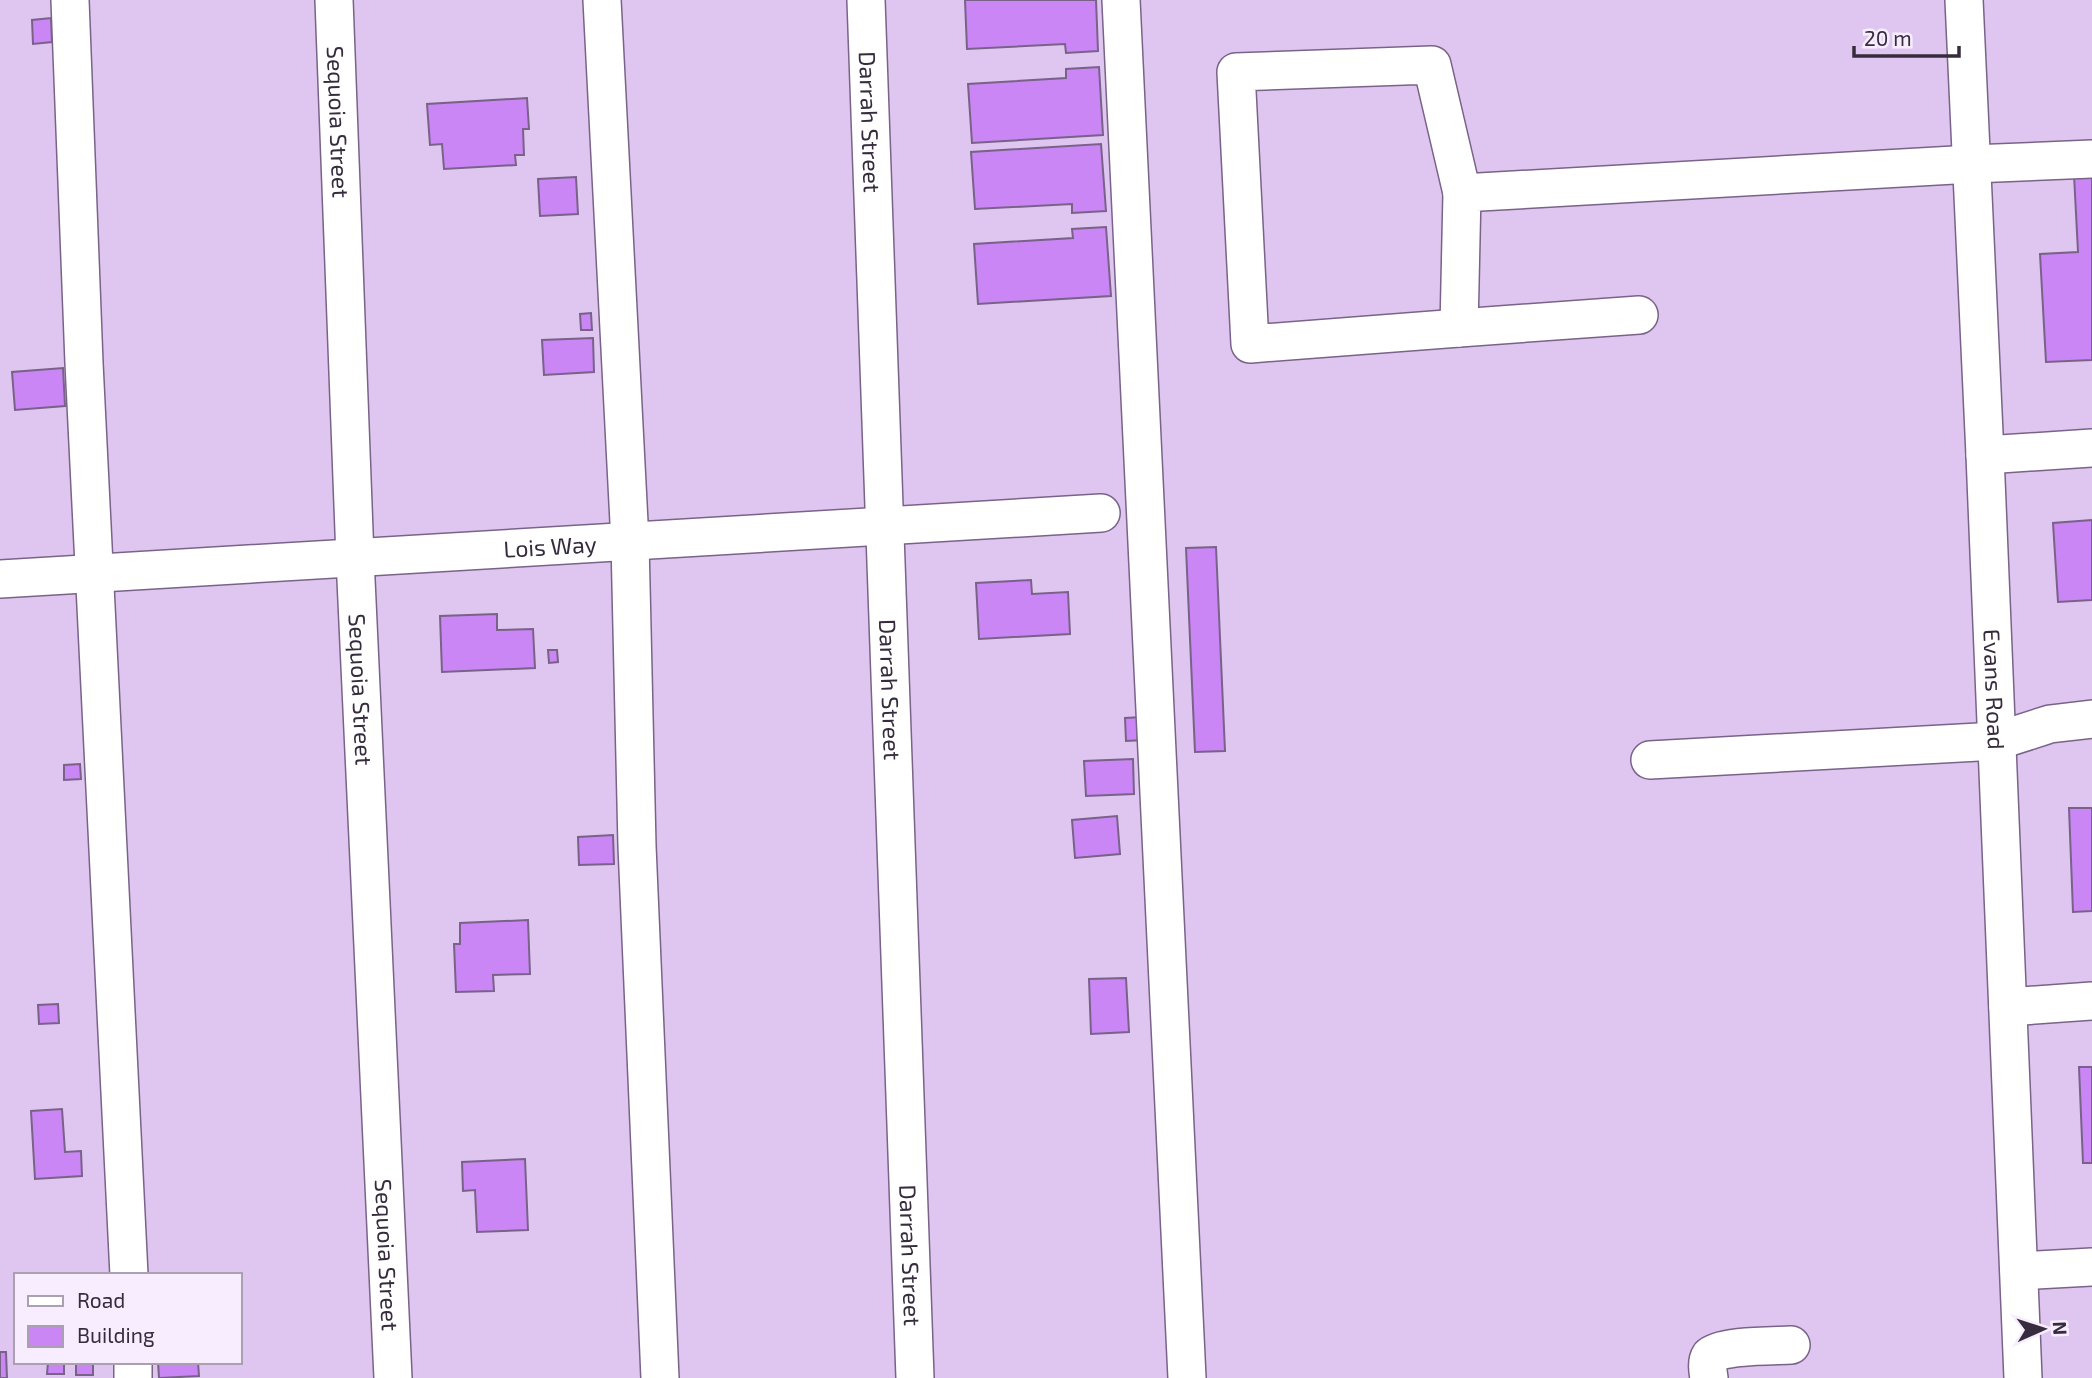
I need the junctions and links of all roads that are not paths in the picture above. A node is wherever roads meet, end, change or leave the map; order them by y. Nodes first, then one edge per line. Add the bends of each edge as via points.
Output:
1 (70, 0) edge
2 (334, 0) edge
3 (602, 0) edge
4 (866, 0) edge
5 (1121, 0) edge
6 (1964, 0) edge
7 (2092, 159) edge
8 (1972, 163) junction
9 (1462, 192) junction
10 (1639, 315) dead end
11 (1459, 328) junction
12 (2092, 448) edge
13 (1985, 454) junction
14 (1101, 513) dead end
15 (883, 527) junction
16 (629, 542) junction
17 (355, 558) junction
18 (95, 573) junction
19 (0, 579) edge
20 (2092, 719) edge
21 (1997, 741) junction
22 (1650, 760) dead end
23 (2092, 1002) edge
24 (2008, 1007) junction
25 (2092, 1267) edge
26 (2019, 1271) junction
27 (129, 1273) edge
28 (1791, 1345) dead end
29 (393, 1378) edge
30 (660, 1378) edge
31 (915, 1378) edge
32 (1187, 1378) edge
33 (1709, 1378) edge
34 (2023, 1378) edge

1 - 18 street
2 - 17 street, Sequoia Street
3 - 16 street
4 - 15 street, Darrah Street
5 - 32 street
6 - 8 street, Evans Road
7 - 8 street
8 - 9 street
8 - 13 street, Evans Road
9 - 11 street
9 - 11 street via 1432,65 1236,72 1250,344
10 - 11 street
12 - 13 street
13 - 21 street, Evans Road
14 - 15 street, Lois Way
15 - 16 street, Lois Way
15 - 31 street, Darrah Street
16 - 17 street, Lois Way
16 - 30 street
17 - 18 street, Lois Way
17 - 29 street, Sequoia Street
18 - 19 street, Lois Way
18 - 27 street
20 - 21 street via 2050,724
21 - 22 street
21 - 24 street, Evans Road
23 - 24 street
24 - 26 street, Evans Road
25 - 26 street
26 - 34 street, Evans Road
28 - 33 street via 1722,1350 1708,1361

